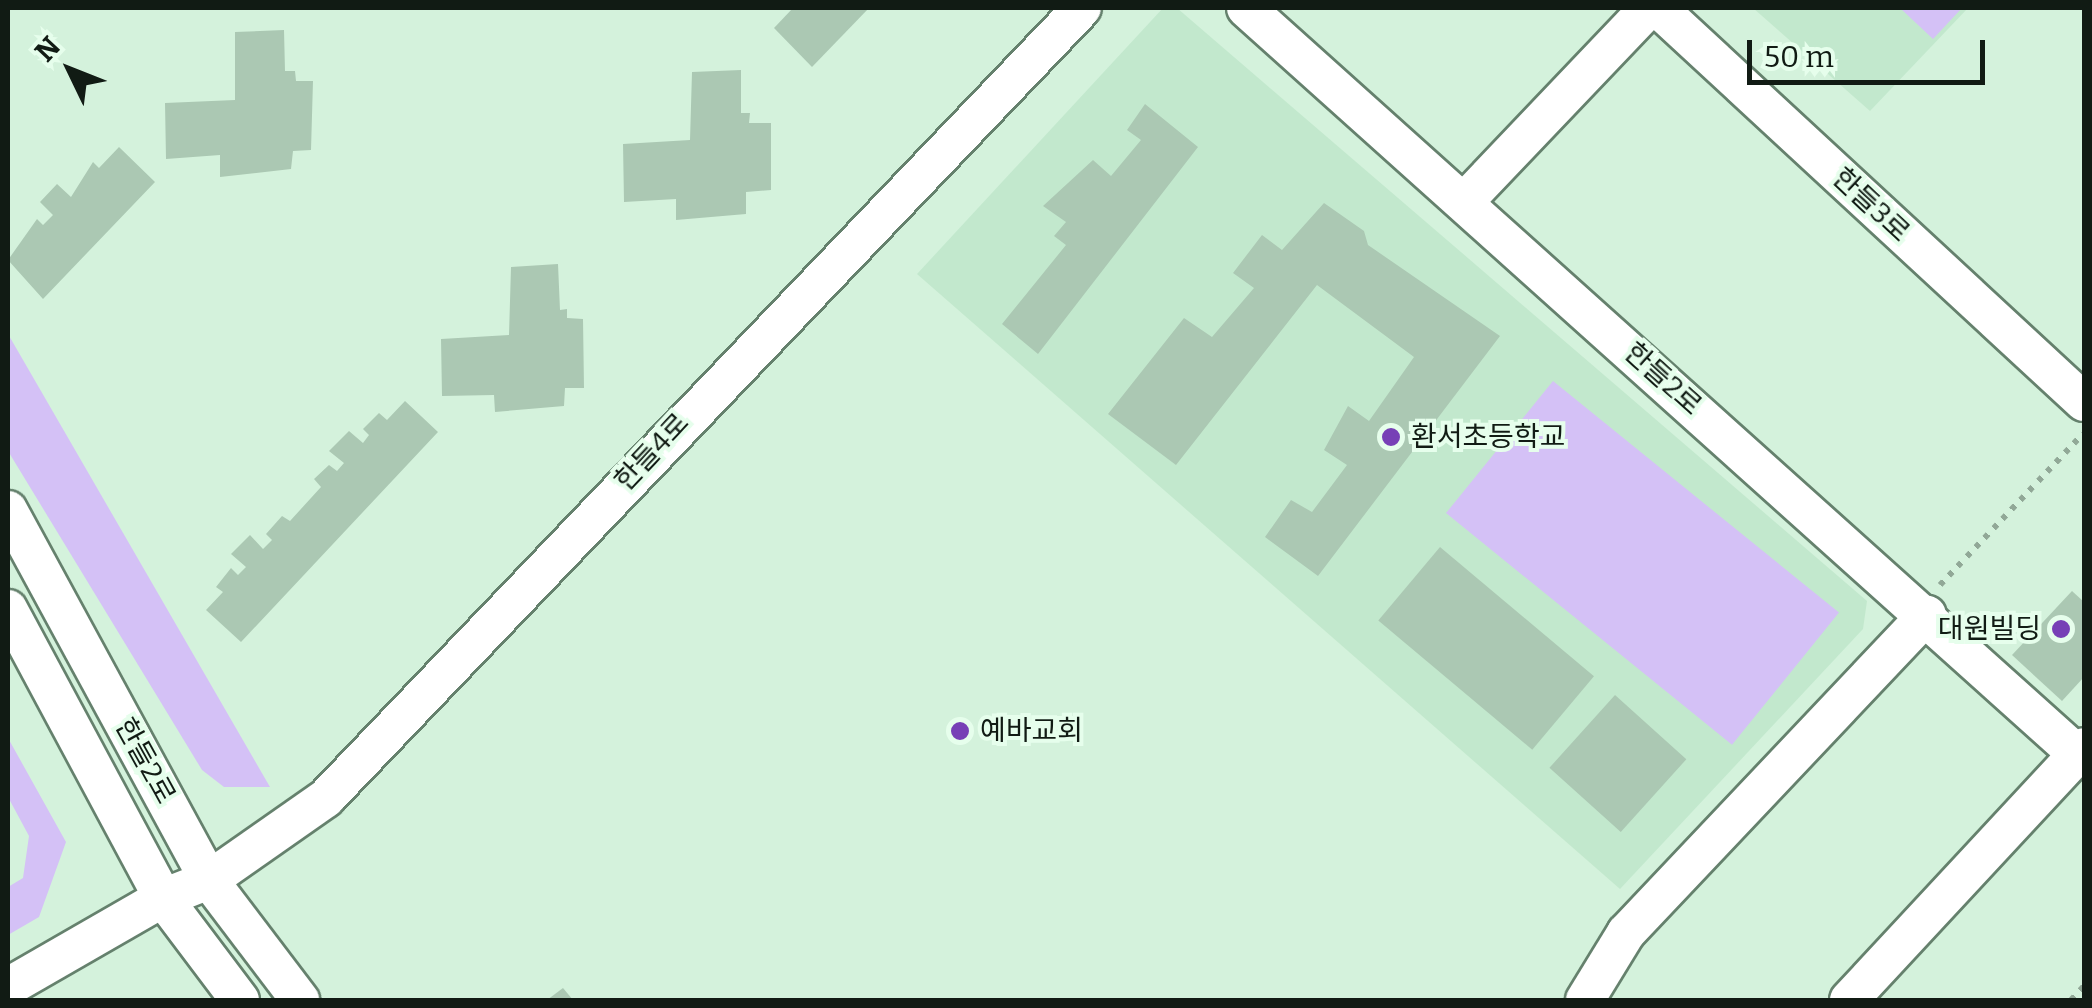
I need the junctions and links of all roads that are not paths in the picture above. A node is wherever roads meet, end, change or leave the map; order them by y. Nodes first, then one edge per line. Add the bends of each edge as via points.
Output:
1 (1082, 8) edge
2 (1246, 8) edge
3 (1649, 8) edge
4 (1658, 8) edge
5 (1464, 202) junction
6 (2084, 402) edge
7 (8, 510) edge
8 (8, 610) edge
9 (1923, 611) junction
10 (2081, 751) edge
11 (210, 880) junction
12 (163, 898) junction
13 (8, 988) edge
14 (240, 1000) edge
15 (300, 1000) edge
16 (1586, 1000) edge
17 (1849, 1000) edge

1 - 11 street, 한들4로 via 326,798
2 - 5 street, 한들2로
3 - 5 street
4 - 6 street, 한들3로
5 - 9 street, 한들2로
7 - 11 street, 한들2로
8 - 12 street, 한들2로
9 - 10 street, 한들2로
9 - 16 street via 1626,933
10 - 17 street
11 - 12 street, 한들4로
11 - 15 street, 한들2로
12 - 13 street
12 - 14 street, 한들2로

